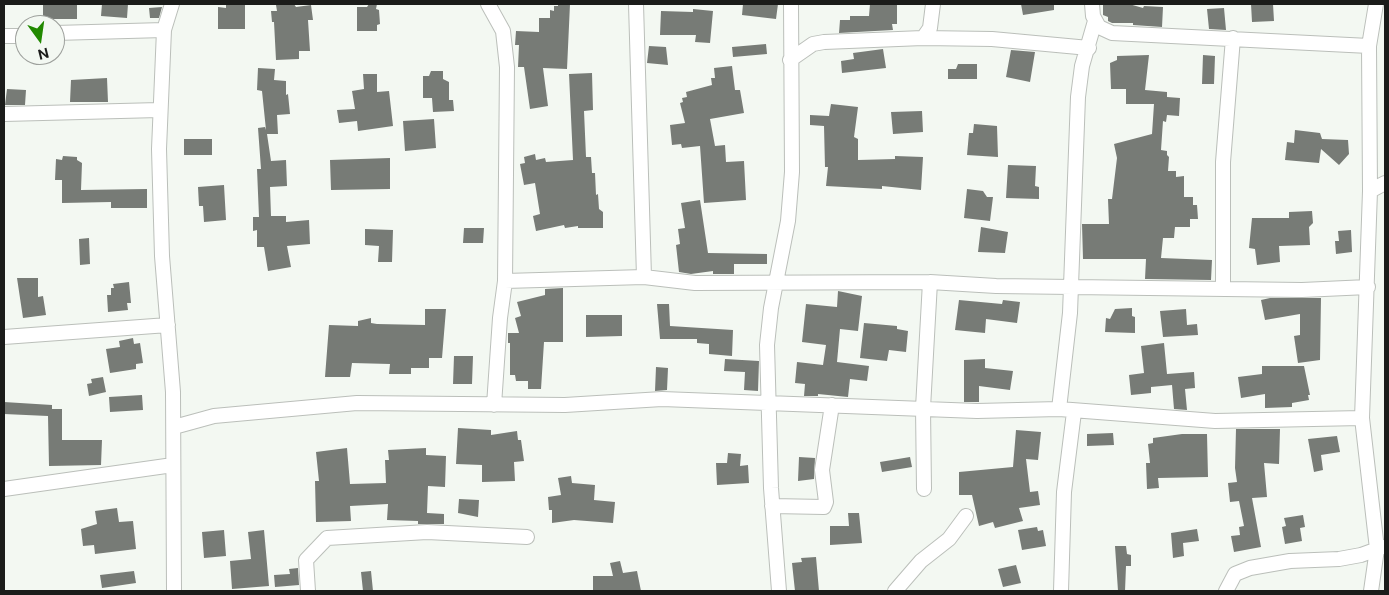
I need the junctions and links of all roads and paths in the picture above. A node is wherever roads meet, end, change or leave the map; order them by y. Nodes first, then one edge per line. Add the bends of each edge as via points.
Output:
1 (172, 4) edge
2 (488, 4) edge
3 (636, 4) edge
4 (790, 4) edge
5 (933, 4) edge
6 (1092, 4) edge
7 (1376, 4) edge
8 (1095, 21) junction
9 (164, 30) junction
10 (65, 33) edge
11 (923, 38) junction
12 (1233, 38) junction
13 (1369, 46) junction
14 (1089, 48) junction
15 (790, 60) junction
16 (160, 110) junction
17 (4, 114) edge
18 (1385, 183) edge
19 (1370, 191) junction
20 (644, 277) junction
21 (505, 281) junction
22 (930, 282) junction
23 (776, 283) junction
24 (1368, 287) junction
25 (1071, 288) junction
26 (1223, 289) junction
27 (168, 325) junction
28 (4, 337) edge
29 (494, 404) junction
30 (768, 404) junction
31 (832, 405) junction
32 (923, 408) junction
33 (1059, 410) junction
34 (1074, 412) junction
35 (1362, 418) junction
36 (174, 427) junction
37 (173, 465) junction
38 (4, 489) edge
39 (924, 489) dead end
40 (772, 506) junction
41 (966, 516) dead end
42 (527, 537) dead end
43 (1381, 548) edge
44 (174, 591) edge
45 (308, 591) edge
46 (779, 591) edge
47 (895, 591) edge
48 (1061, 591) edge
49 (1226, 591) edge
50 (1371, 591) edge

1 - 9 street
2 - 21 street via 503,31 508,67
3 - 20 street
4 - 15 street
5 - 11 street via 930,28
6 - 8 street
7 - 13 street
8 - 12 street via 1099,27 1112,33
8 - 14 street
9 - 10 street
9 - 16 street
11 - 14 street via 992,39
11 - 15 street via 818,43
12 - 13 street
12 - 26 street via 1223,162
13 - 19 street
14 - 25 street via 1082,66 1078,98
15 - 23 street via 792,172 788,220
16 - 17 street
16 - 27 street via 162,247
18 - 19 street
19 - 24 street
20 - 21 street
20 - 23 street via 695,284
21 - 29 street
22 - 23 street
22 - 25 street
22 - 32 street
23 - 30 street via 768,337
24 - 26 street
24 - 35 street
25 - 26 street
25 - 33 street
27 - 28 street
27 - 36 street
29 - 30 street via 565,405 662,399
29 - 36 street via 358,403 214,416
30 - 31 street
30 - 40 street
31 - 32 street
31 - 40 street via 822,470 824,507
32 - 33 street
32 - 39 street
33 - 34 street
34 - 35 street via 1215,421
34 - 48 street via 1064,492
35 - 43 street
36 - 37 street
37 - 38 street
37 - 44 street
40 - 46 street
41 - 47 street via 949,539 921,561
42 - 45 street via 428,532 327,538 306,560
43 - 49 street via 1340,559 1290,561 1250,568 1235,574
43 - 50 street

